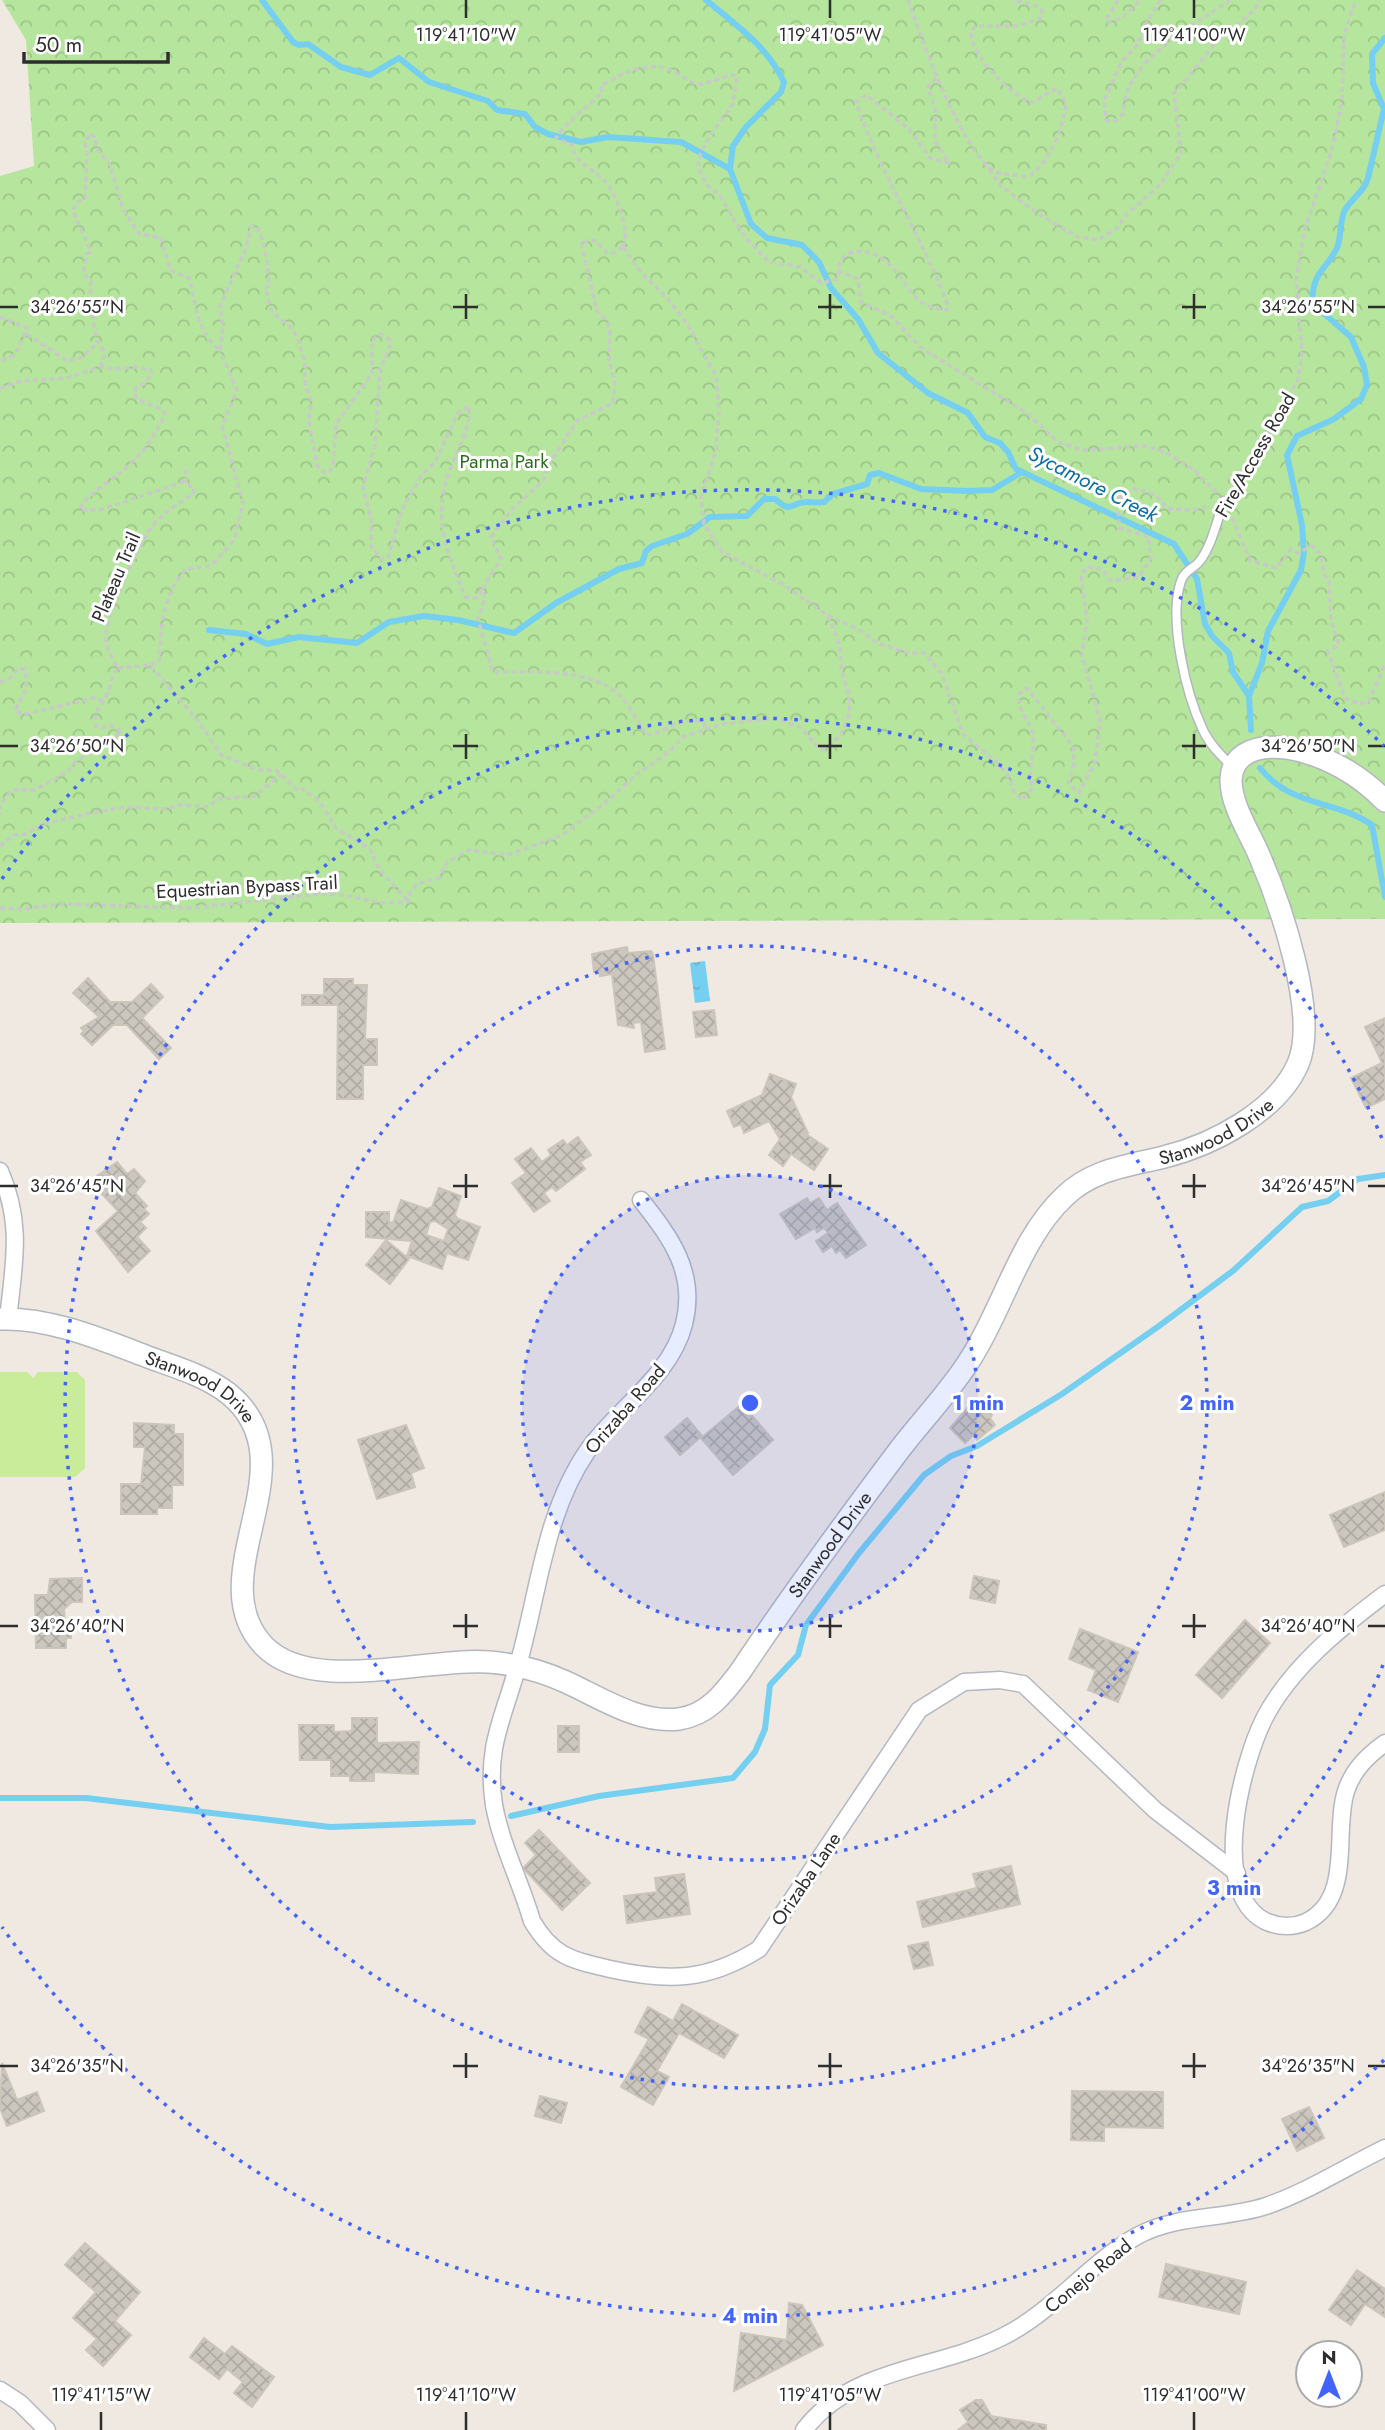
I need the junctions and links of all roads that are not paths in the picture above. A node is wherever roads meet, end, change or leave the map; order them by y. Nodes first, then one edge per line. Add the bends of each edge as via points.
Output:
1 (1224, 501) road end
2 (1233, 767) junction
3 (1385, 802) edge
4 (0, 1171) edge
5 (641, 1200) dead end
6 (4, 1319) edge
7 (1385, 1594) edge
8 (518, 1666) junction
9 (1385, 1743) edge
10 (1237, 1872) junction
11 (1385, 2148) edge
12 (0, 2390) edge
13 (47, 2430) edge
14 (804, 2430) edge

1 - 2 lane, Fire/Access Road via 1199,562 1185,573 1178,592 1177,625 1203,730
2 - 3 main road via 1245,753 1260,747 1300,751 1361,779
2 - 8 main road, Stanwood Drive via 1234,795 1269,879 1298,982 1304,1040 1285,1085 1255,1112 1206,1142 1094,1175 1063,1198 1034,1239 960,1376 710,1706 680,1719 642,1716 563,1680
4 - 6 street via 17,1229
5 - 8 street, Orizaba Road via 670,1237 683,1263 688,1290 685,1324 663,1366 603,1431 578,1466 545,1546
6 - 8 main road, Stanwood Drive via 44,1324 156,1360 215,1386 242,1408 256,1435 261,1469 241,1597 252,1630 273,1654 320,1670 467,1661
7 - 10 street via 1314,1655 1265,1718 1237,1807
8 - 10 street, Orizaba Lane via 495,1735 495,1805 532,1921 541,1937 569,1959 665,1978 717,1970 759,1949 919,1710 964,1682 981,1679 1023,1684 1155,1810
9 - 10 street via 1367,1756 1346,1789 1336,1882 1329,1902 1318,1914 1287,1926 1259,1917 1240,1893
11 - 14 street, Conejo Road via 1266,2206 1177,2221 1146,2232 1118,2248 1038,2316 964,2354 855,2386 816,2414
12 - 13 street

